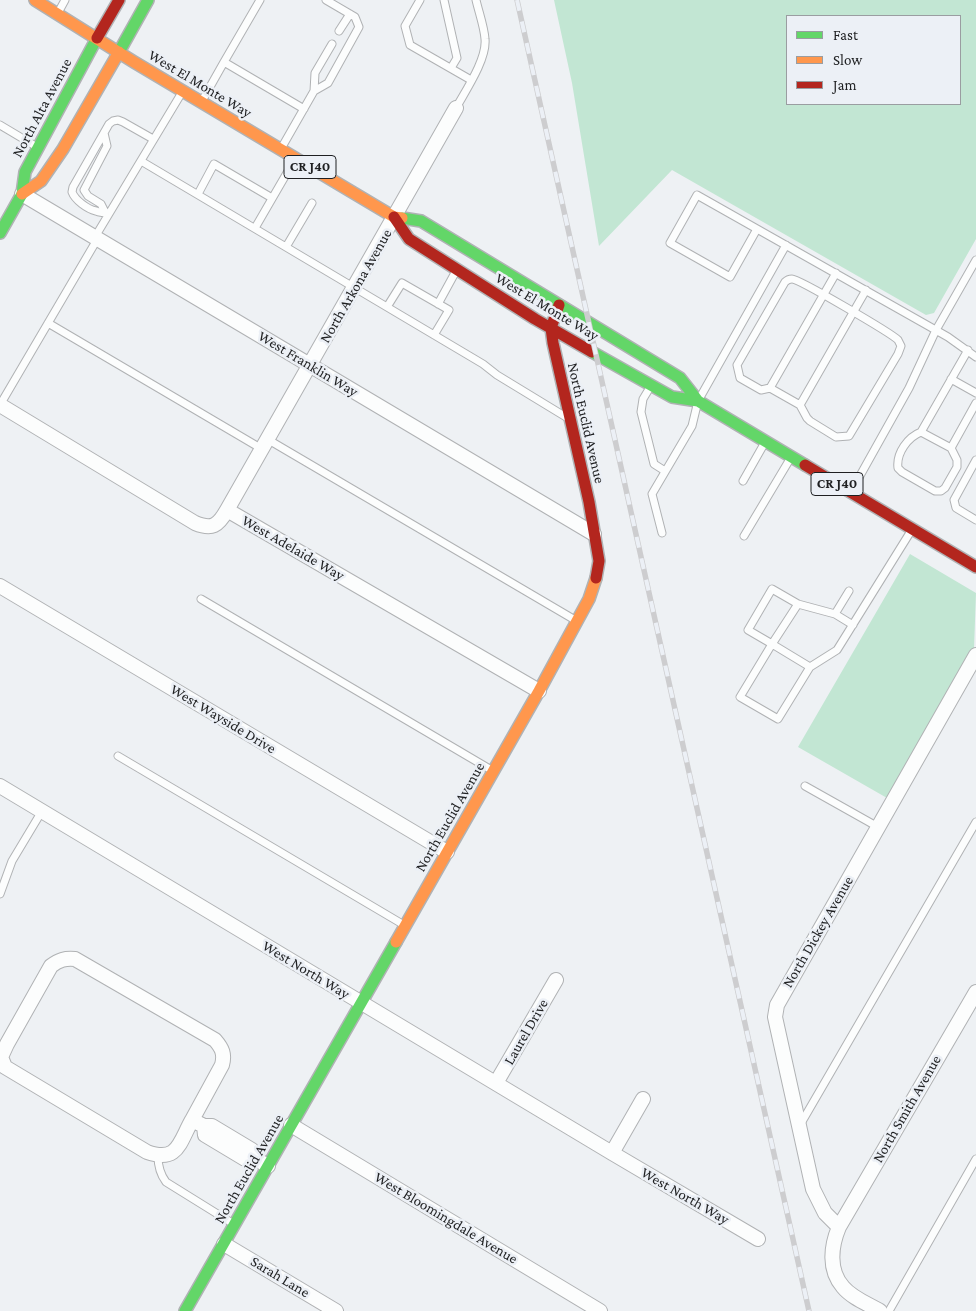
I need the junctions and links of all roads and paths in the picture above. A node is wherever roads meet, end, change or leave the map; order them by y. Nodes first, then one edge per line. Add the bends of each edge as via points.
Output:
1 (34, 0) edge
2 (65, 0) edge
3 (119, 0) edge
4 (148, 0) edge
5 (260, 0) edge
6 (326, 0) edge
7 (420, 0) edge
8 (444, 0) edge
9 (476, 0) edge
10 (57, 14) junction
11 (350, 14) junction
12 (339, 31) dead end
13 (97, 38) junction
14 (332, 44) dead end
15 (119, 52) junction
16 (224, 62) junction
17 (451, 68) junction
18 (471, 80) junction
19 (314, 90) junction
20 (183, 91) junction
21 (202, 102) junction
22 (456, 108) joint
23 (304, 109) junction
24 (0, 125) edge
25 (104, 133) junction
26 (153, 140) junction
27 (37, 148) junction
28 (281, 150) junction
29 (295, 158) junction
30 (141, 160) junction
31 (22, 194) junction
32 (198, 194) junction
33 (272, 198) junction
34 (312, 203) dead end
35 (107, 213) junction
36 (394, 217) junction
37 (255, 228) junction
38 (757, 229) junction
39 (0, 233) edge
40 (96, 237) junction
41 (786, 245) junction
42 (286, 247) junction
43 (976, 260) edge
44 (457, 269) junction
45 (836, 273) junction
46 (354, 287) junction
47 (866, 290) junction
48 (823, 295) junction
49 (438, 304) junction
50 (559, 305) junction
51 (388, 307) junction
52 (853, 312) junction
53 (48, 323) junction
54 (551, 328) junction
55 (936, 330) junction
56 (434, 335) junction
57 (968, 350) junction
58 (976, 357) edge
59 (310, 365) junction
60 (951, 379) junction
61 (650, 386) junction
62 (770, 388) junction
63 (976, 393) edge
64 (698, 401) junction
65 (976, 403) edge
66 (0, 405) edge
67 (800, 405) junction
68 (569, 418) junction
69 (921, 432) junction
70 (766, 441) junction
71 (264, 444) junction
72 (951, 448) junction
73 (792, 456) junction
74 (976, 460) edge
75 (665, 471) junction
76 (743, 481) dead end
77 (851, 492) junction
78 (227, 510) junction
79 (976, 520) edge
80 (912, 528) junction
81 (662, 533) dead end
82 (594, 534) junction
83 (744, 536) dead end
84 (976, 567) edge
85 (0, 586) edge
86 (849, 591) dead end
87 (201, 599) dead end
88 (798, 604) junction
89 (835, 614) junction
90 (577, 622) junction
91 (852, 625) junction
92 (772, 644) junction
93 (976, 656) edge
94 (810, 667) junction
95 (539, 691) junction
96 (118, 756) dead end
97 (493, 771) junction
98 (0, 786) edge
99 (805, 786) dead end
100 (42, 811) junction
101 (976, 822) edge
102 (878, 827) junction
103 (446, 852) junction
104 (0, 894) edge
105 (405, 926) junction
106 (556, 980) dead end
107 (976, 992) edge
108 (361, 1003) junction
109 (496, 1083) junction
110 (643, 1099) dead end
111 (198, 1123) junction
112 (292, 1125) junction
113 (800, 1125) junction
114 (612, 1153) junction
115 (158, 1156) junction
116 (976, 1159) edge
117 (268, 1166) junction
118 (235, 1224) junction
119 (839, 1227) junction
120 (758, 1238) dead end
121 (224, 1244) junction
122 (185, 1311) edge
123 (336, 1311) edge
124 (600, 1311) edge
125 (880, 1311) edge
126 (889, 1311) edge

1 - 10 main road, CR J40
2 - 10 lane
3 - 13 main road, North Alta Avenue
4 - 15 main road, North Alta Avenue
5 - 16 lane
6 - 11 lane
7 - 17 lane via 405,26 410,45
8 - 17 lane via 457,58
9 - 18 lane via 486,40
10 - 13 main road, CR J40
11 - 12 lane
11 - 19 lane via 359,27 328,83
13 - 15 main road, CR J40
13 - 27 main road, North Alta Avenue
14 - 19 lane via 315,73
15 - 20 main road, West El Monte Way / CR J40
15 - 31 main road, North Alta Avenue via 63,149 41,181
16 - 21 lane
16 - 23 lane
17 - 18 lane
18 - 22 lane
19 - 23 lane
20 - 21 main road, West El Monte Way / CR J40
20 - 26 lane
21 - 28 main road, West El Monte Way / CR J40
22 - 36 street, North Arkona Avenue
23 - 28 lane
24 - 27 lane
25 - 26 lane via 110,122 118,120
25 - 35 lane via 107,146 84,190
25 - 35 lane via 72,192 78,201 96,212
26 - 30 lane
27 - 31 main road, North Alta Avenue via 25,172
28 - 29 main road, West El Monte Way / CR J40
29 - 33 lane
29 - 36 main road, West El Monte Way / CR J40
30 - 32 lane
30 - 35 lane
31 - 39 main road, North Alta Avenue
31 - 40 street, West Franklin Way
32 - 33 lane via 214,164
32 - 37 lane
33 - 37 lane
34 - 42 lane
35 - 40 lane
36 - 44 main road, West El Monte Way / CR J40 via 409,239
36 - 46 street, North Arkona Avenue
36 - 50 main road, West El Monte Way / CR J40 via 421,221
37 - 42 lane
38 - 38 lane via 697,195 670,243 730,277
38 - 41 lane
40 - 53 lane
40 - 59 street, West Franklin Way
41 - 45 lane
41 - 64 lane
42 - 46 lane
43 - 55 lane
44 - 49 lane
44 - 54 main road, West El Monte Way / CR J40
45 - 47 lane
45 - 48 lane
46 - 51 lane
46 - 59 street, North Arkona Avenue
47 - 52 lane
47 - 55 lane
48 - 52 lane
48 - 62 lane
48 - 62 lane via 793,279 784,282 738,365 740,378 761,390
49 - 51 lane via 402,283
49 - 56 lane via 449,310
50 - 54 main road, North Euclid Avenue
50 - 64 main road, West El Monte Way / CR J40 via 680,378
51 - 56 lane
52 - 67 lane
52 - 67 lane via 898,340 901,346 894,362 849,436 836,437 810,421
53 - 66 lane
53 - 71 lane
54 - 61 main road, West El Monte Way / CR J40
54 - 68 main road, North Euclid Avenue
55 - 57 lane
55 - 77 lane via 909,388
56 - 68 lane
57 - 58 lane
57 - 60 lane
59 - 71 street, North Arkona Avenue
59 - 82 street, West Franklin Way
60 - 63 lane
60 - 69 lane
61 - 64 main road, West El Monte Way / CR J40 via 672,397
61 - 75 lane via 641,412 653,460
62 - 67 lane
64 - 70 main road, West El Monte Way / CR J40
64 - 75 lane via 692,426
65 - 72 lane
66 - 78 street, West Adelaide Way via 194,523 213,526 221,522
68 - 82 main road, North Euclid Avenue
69 - 72 lane
69 - 72 lane via 908,440 898,458 898,468 935,491 945,488 957,467
70 - 73 main road, West El Monte Way / CR J40
70 - 76 lane
71 - 78 street, North Arkona Avenue
71 - 90 lane
73 - 77 main road, West El Monte Way / CR J40
73 - 83 lane
74 - 79 lane via 954,500 960,512
75 - 81 lane via 652,494
77 - 80 main road, West El Monte Way / CR J40
78 - 95 street, West Adelaide Way
80 - 84 main road, West El Monte Way / CR J40
80 - 91 lane
82 - 90 main road, North Euclid Avenue via 598,573
85 - 103 street, West Wayside Drive
86 - 89 lane
87 - 97 lane
88 - 89 lane
88 - 92 lane
88 - 92 lane via 772,589 748,630
89 - 91 lane
90 - 95 main road, North Euclid Avenue
91 - 94 lane via 837,650
92 - 94 lane
92 - 94 lane via 740,697 778,719
93 - 102 street, North Dickey Avenue
95 - 97 main road, North Euclid Avenue
96 - 105 lane
97 - 103 main road, North Euclid Avenue
98 - 100 street, West North Way
99 - 102 lane
100 - 104 lane via 8,870
100 - 108 street, West North Way
101 - 113 lane
102 - 113 street, North Dickey Avenue via 777,1005 776,1017
103 - 105 main road, North Euclid Avenue
105 - 108 main road, North Euclid Avenue
106 - 109 street, Laurel Drive
107 - 119 street, North Smith Avenue
108 - 109 street, West North Way
108 - 112 main road, North Euclid Avenue
109 - 114 street, West North Way
110 - 114 street
111 - 115 street via 174,1152
111 - 115 street via 224,1058 222,1048 215,1040 75,959 66,958 51,966 1,1057 5,1067
111 - 117 street via 212,1126 252,1150 254,1158
112 - 117 main road, North Euclid Avenue
112 - 124 street, West Bloomingdale Avenue
113 - 119 street, North Dickey Avenue via 813,1189 825,1213
114 - 120 street, West North Way
115 - 118 lane via 158,1165 166,1182
116 - 126 lane
117 - 118 main road, North Euclid Avenue
118 - 121 main road, North Euclid Avenue
119 - 125 street via 832,1252 838,1280 850,1294
121 - 122 main road, North Euclid Avenue
121 - 123 street, Sarah Lane

